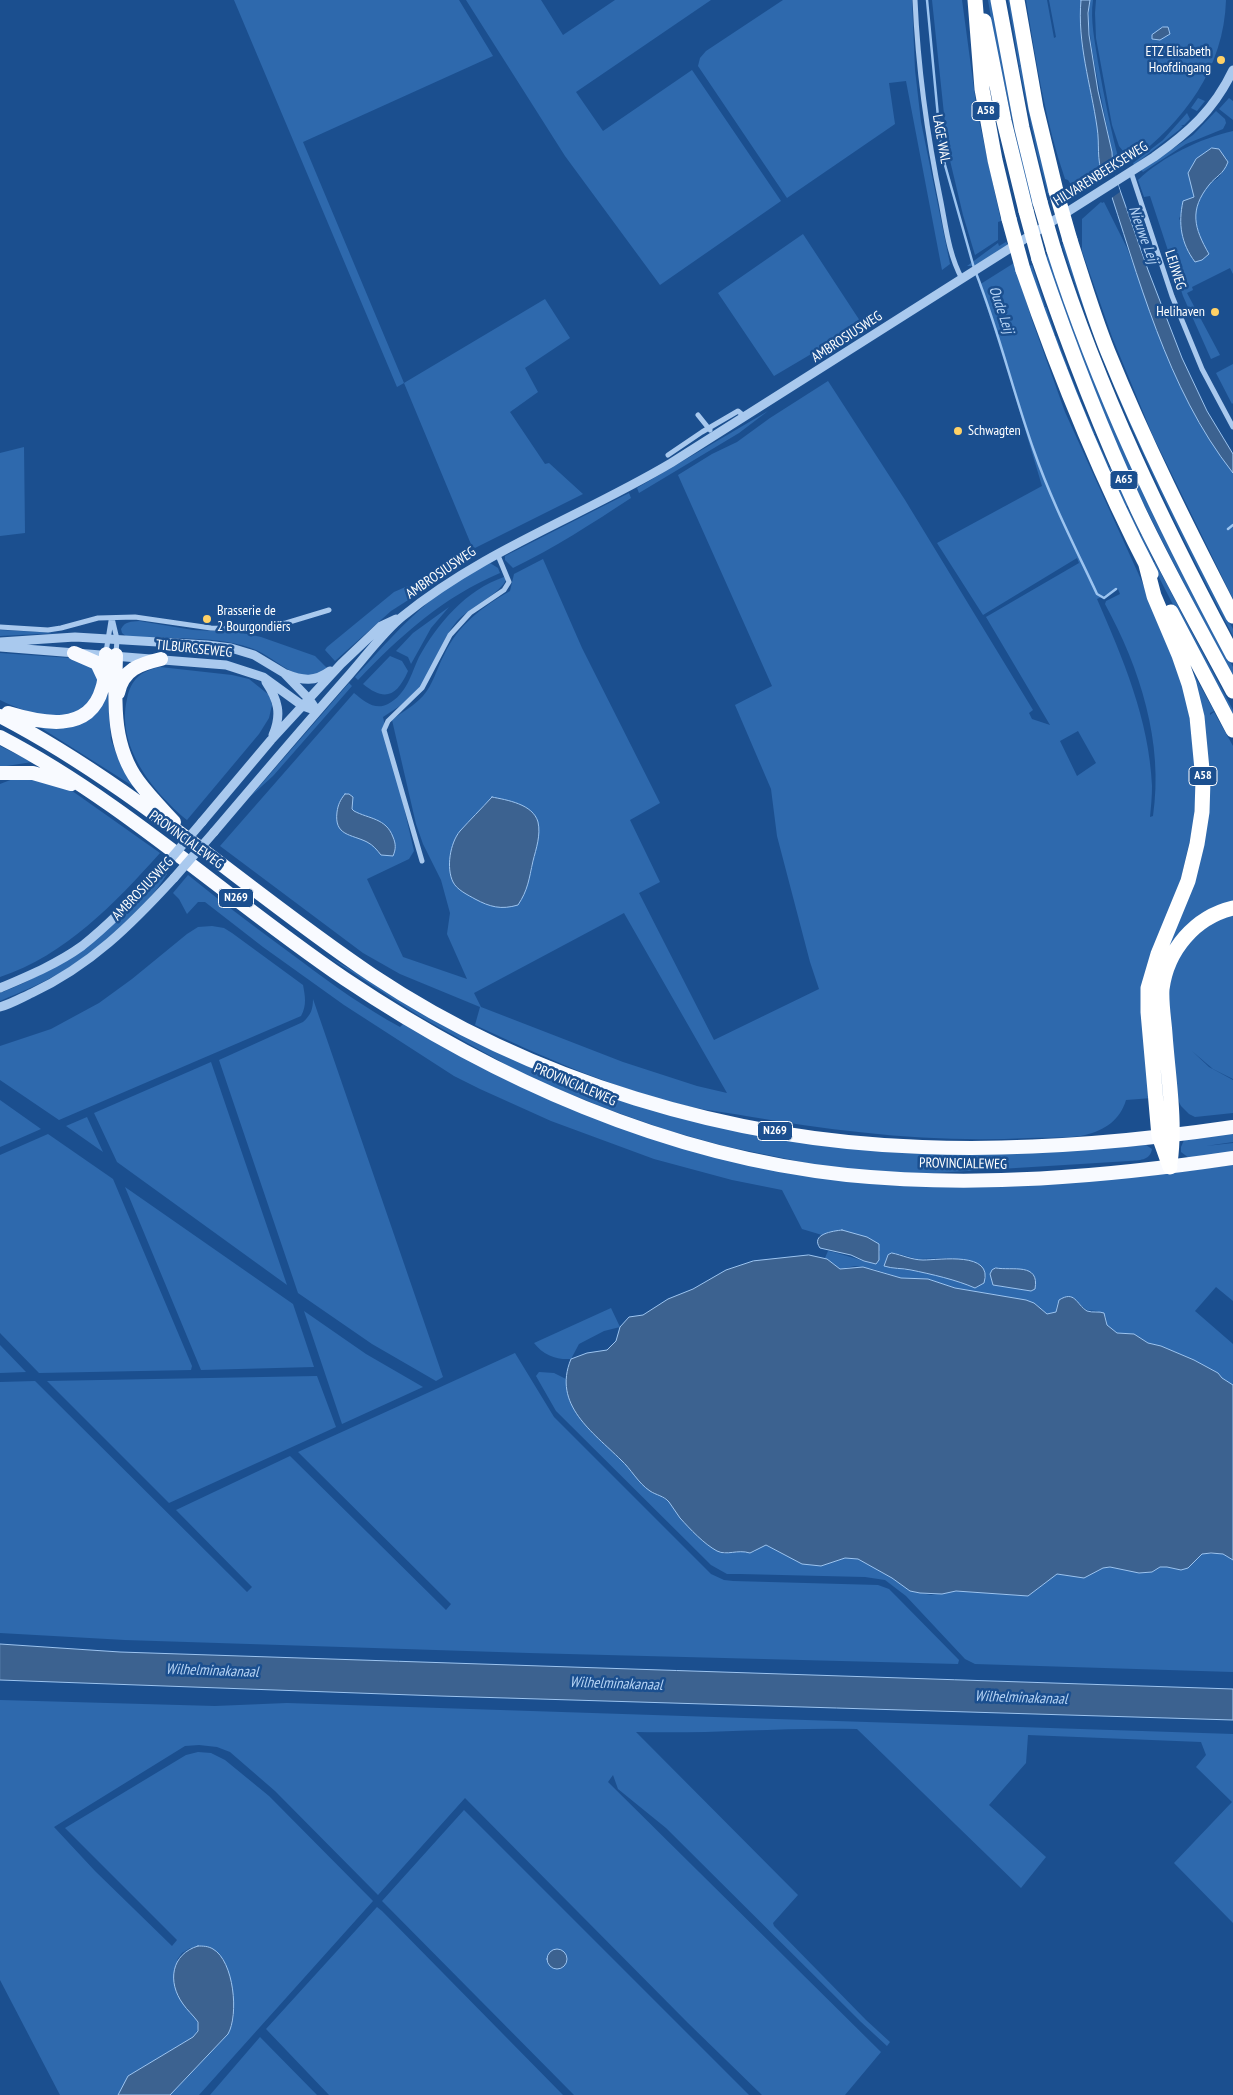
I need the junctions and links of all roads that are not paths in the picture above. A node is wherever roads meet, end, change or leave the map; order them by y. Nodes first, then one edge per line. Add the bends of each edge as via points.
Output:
1 (915, 0) edge
2 (975, 0) edge
3 (980, 0) edge
4 (998, 0) edge
5 (1017, 0) edge
6 (1233, 70) edge
7 (1128, 173) junction
8 (962, 279) junction
9 (698, 415) dead end
10 (746, 417) junction
11 (1233, 427) edge
12 (709, 428) junction
13 (714, 436) junction
14 (668, 455) dead end
15 (497, 552) junction
16 (1146, 565) junction
17 (329, 610) dead end
18 (1233, 616) edge
19 (401, 617) junction
20 (112, 618) junction
21 (0, 627) edge
22 (112, 638) junction
23 (0, 642) edge
24 (0, 647) edge
25 (74, 653) junction
26 (111, 655) junction
27 (1233, 655) edge
28 (161, 659) junction
29 (340, 664) junction
30 (284, 673) junction
31 (263, 677) junction
32 (104, 680) junction
33 (1233, 691) edge
34 (306, 702) junction
35 (0, 711) edge
36 (317, 711) junction
37 (0, 716) edge
38 (116, 718) junction
39 (1233, 730) edge
40 (0, 737) edge
41 (271, 740) junction
42 (0, 773) edge
43 (90, 790) junction
44 (193, 843) junction
45 (422, 861) dead end
46 (1233, 908) edge
47 (0, 988) edge
48 (0, 1007) edge
49 (1233, 1127) edge
50 (1166, 1135) junction
51 (1233, 1158) edge
52 (1170, 1167) junction

1 - 8 street, LAGE WAL via 926,123 952,257
2 - 16 highway, A58, bridge via 982,90 994,160 1024,270 1097,464
3 - 33 highway, A65, bridge via 1026,211 1039,259 1077,365 1139,511
4 - 27 highway, A65, bridge via 1022,128 1040,202 1071,303 1129,448
5 - 18 highway, bridge via 1036,108 1056,190 1107,350 1170,494
6 - 7 street, HILVARENBEEKSEWEG via 1225,88 1203,117 1169,146
7 - 8 street, HILVARENBEEKSEWEG
7 - 11 street, LEIJWEG via 1202,369
8 - 10 street, AMBROSIUSWEG
9 - 12 street
10 - 12 street, AMBROSIUSWEG via 738,411
10 - 13 street, AMBROSIUSWEG
12 - 13 street
12 - 14 street, AMBROSIUSWEG
13 - 15 street, AMBROSIUSWEG via 632,486
15 - 19 street, AMBROSIUSWEG via 448,582
15 - 45 street, AMBROSIUSWEG via 509,582 504,590 470,613 450,635 422,688 388,721 384,730
16 - 39 highway, A58
16 - 50 highway, A58 via 1154,596 1189,684 1197,717 1203,780 1202,812 1188,881 1158,954 1148,988 1148,1012
17 - 20 street via 286,623 256,627 211,628 135,617
19 - 29 street, AMBROSIUSWEG via 381,626
19 - 36 street, AMBROSIUSWEG
20 - 21 street via 98,618 48,630
20 - 22 street
20 - 22 street
22 - 23 street, TILBURGSEWEG
22 - 26 street
22 - 26 street
22 - 30 street, TILBURGSEWEG via 231,648 254,655
24 - 25 street, TILBURGSEWEG
25 - 26 street, TILBURGSEWEG
25 - 32 highway via 97,663
26 - 28 street, TILBURGSEWEG
26 - 32 highway
26 - 38 highway, N269
28 - 31 street, TILBURGSEWEG via 226,665
28 - 38 highway, N269 via 137,665 126,674 119,690
29 - 30 street via 315,680
29 - 34 street, AMBROSIUSWEG
30 - 34 street, TILBURGSEWEG
31 - 34 street, TILBURGSEWEG
31 - 41 street via 279,711
32 - 35 highway via 100,696 90,710 69,720 55,723 34,721
34 - 36 street
34 - 41 street, AMBROSIUSWEG
36 - 48 street, AMBROSIUSWEG, bridge via 174,878 106,947 78,968
37 - 44 highway, PROVINCIALEWEG / N269 via 94,771
38 - 44 highway, N269 via 122,751 131,771
40 - 43 highway, PROVINCIALEWEG / N269
41 - 47 street, AMBROSIUSWEG, bridge via 122,911 81,946 42,970
42 - 43 highway, N269 via 44,775
43 - 52 highway, PROVINCIALEWEG / N269 via 309,954 384,1004 521,1080 618,1120 690,1144 743,1157 821,1172 884,1178 1016,1180
44 - 50 highway, PROVINCIALEWEG / N269 via 319,938 415,1002 532,1060 659,1105 802,1136 886,1145 1018,1148
46 - 50 highway, A58 via 1212,915 1186,935 1165,974 1162,991
49 - 50 highway, PROVINCIALEWEG / N269
50 - 52 highway, A58
51 - 52 highway, PROVINCIALEWEG / N269

